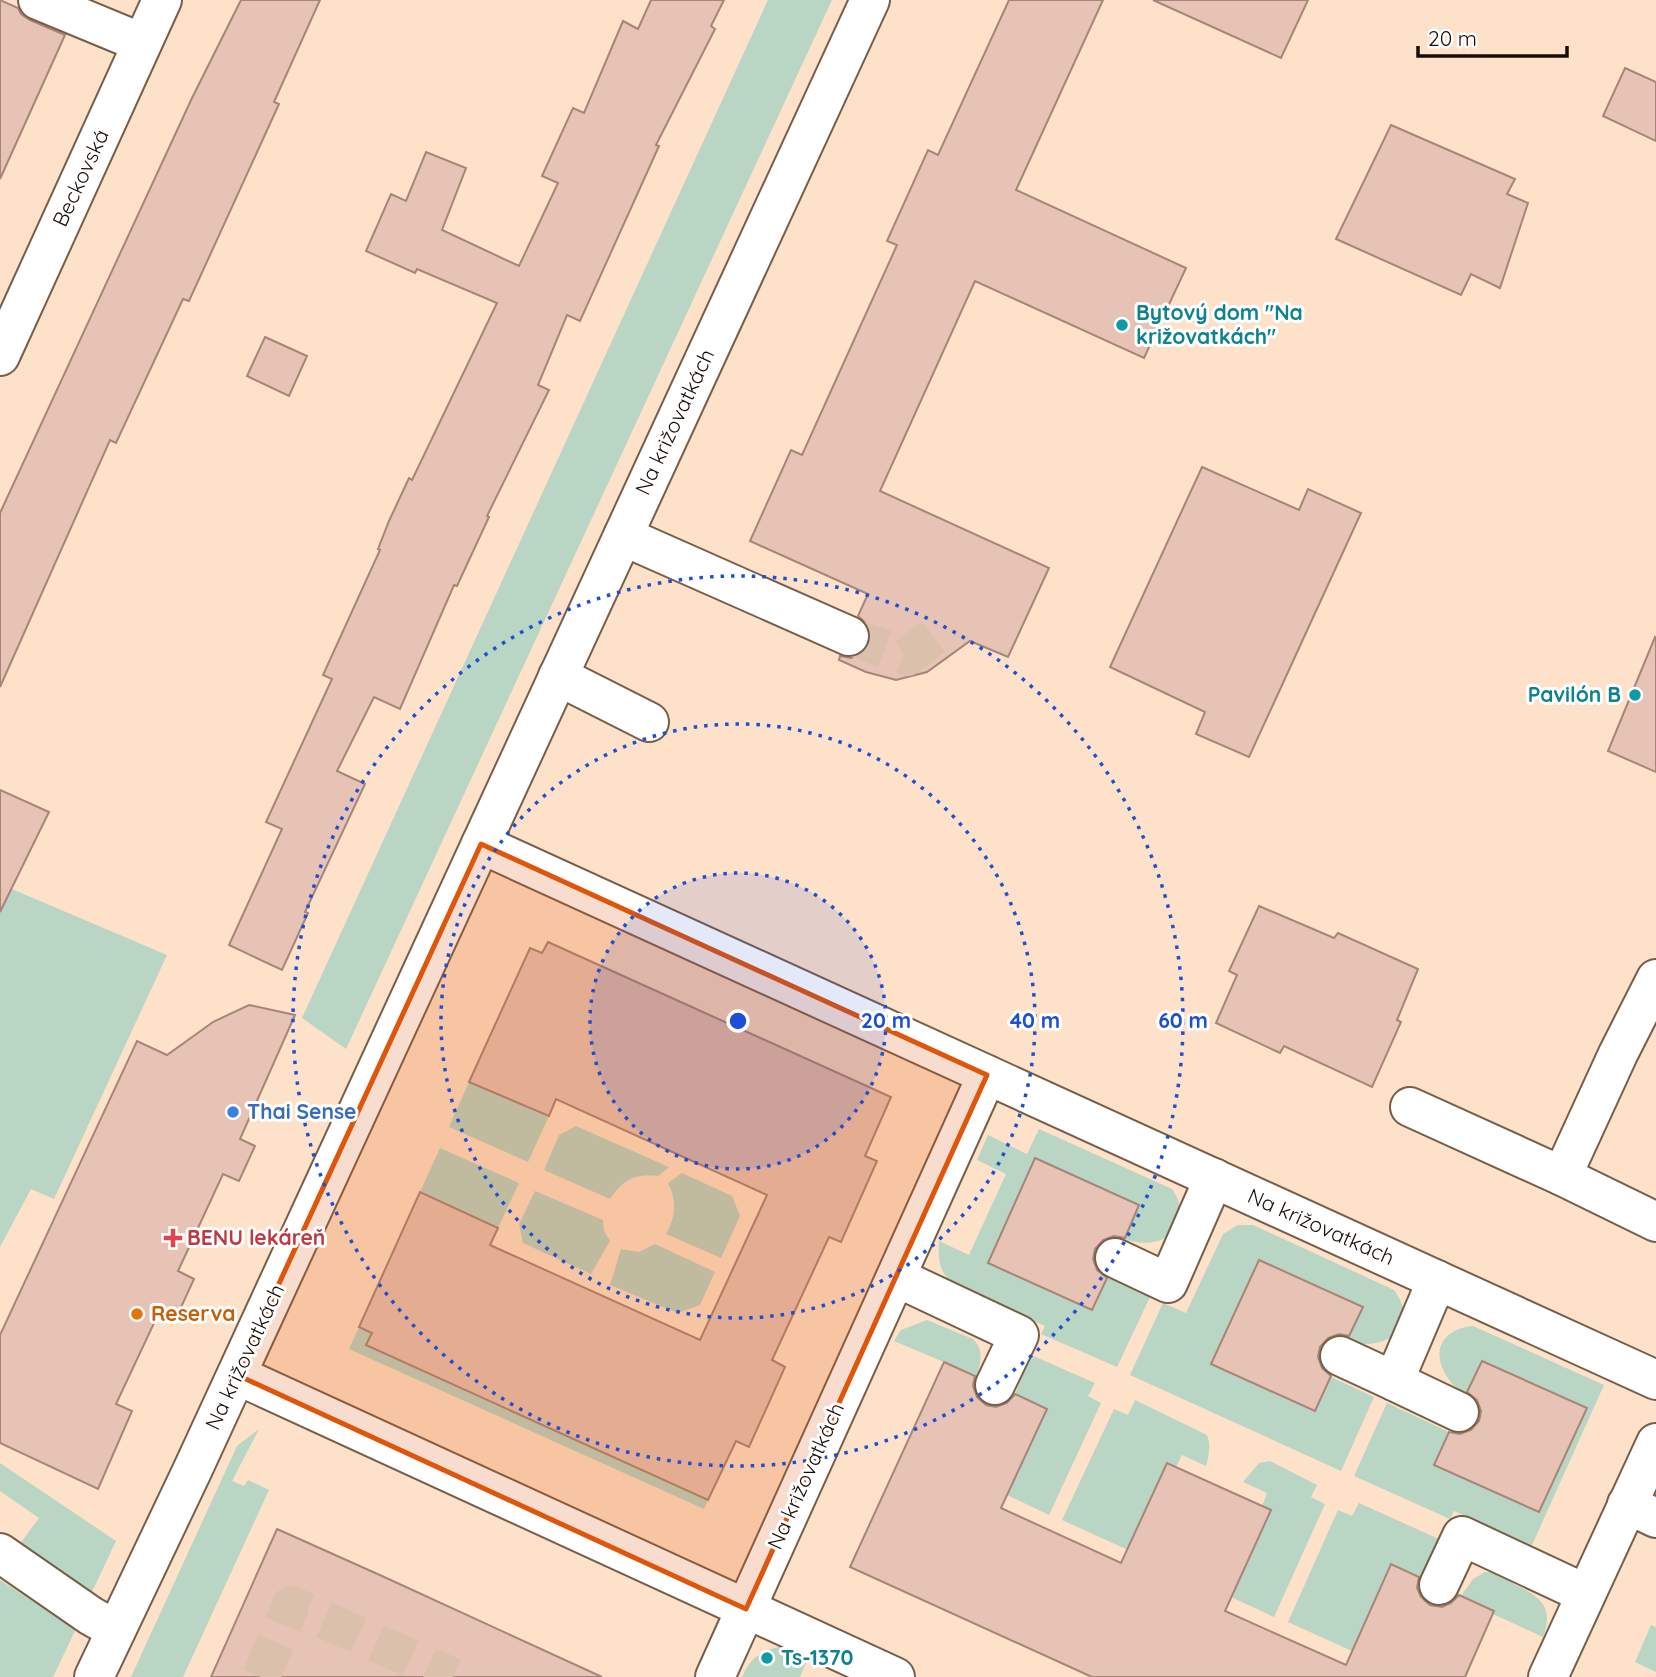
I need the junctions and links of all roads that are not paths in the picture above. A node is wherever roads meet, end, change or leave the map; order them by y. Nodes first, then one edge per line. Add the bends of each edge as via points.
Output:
1 (38, 0) edge
2 (162, 0) edge
3 (870, 0) edge
4 (142, 44) junction
5 (0, 356) edge
6 (623, 536) junction
7 (849, 636) tunnel mouth
8 (558, 676) junction
9 (649, 722) dead end
10 (481, 844) junction
11 (1656, 979) edge
12 (1644, 1035) edge
13 (987, 1075) junction
14 (1410, 1107) dead end
15 (1562, 1176) junction
16 (1214, 1178) junction
17 (1656, 1222) edge
18 (1115, 1258) dead end
19 (896, 1277) junction
20 (1437, 1280) junction
21 (1340, 1356) dead end
22 (237, 1375) junction
23 (1656, 1380) edge
24 (1394, 1381) junction
25 (995, 1385) dead end
26 (1458, 1412) dead end
27 (1656, 1443) edge
28 (1642, 1511) edge
29 (0, 1552) edge
30 (1439, 1585) dead end
31 (1586, 1594) junction
32 (746, 1609) junction
33 (116, 1630) junction
34 (94, 1677) edge
35 (715, 1677) edge
36 (895, 1677) edge
37 (1548, 1677) edge

1 - 4 street
2 - 4 street, Beckovská
3 - 6 street, Na križovatkách
4 - 5 street, Beckovská
6 - 7 street
6 - 8 street, Na križovatkách
8 - 9 street
8 - 10 street, Na križovatkách
10 - 13 street, Na križovatkách
10 - 22 street, Na križovatkách
11 - 12 street
12 - 15 street
13 - 16 street, Na križovatkách
13 - 19 street, Na križovatkách
14 - 15 street
15 - 17 street
16 - 18 street via 1168,1283
16 - 20 street, Na križovatkách
19 - 25 street via 1019,1335
19 - 32 street, Na križovatkách
20 - 23 street, Na križovatkách
20 - 24 street
21 - 24 street
22 - 32 street
22 - 33 street, Na križovatkách
24 - 26 street
27 - 28 street
28 - 31 street
29 - 33 street
30 - 31 street via 1462,1536
31 - 37 street
32 - 35 street, Na križovatkách
32 - 36 street
33 - 34 street, Na križovatkách

